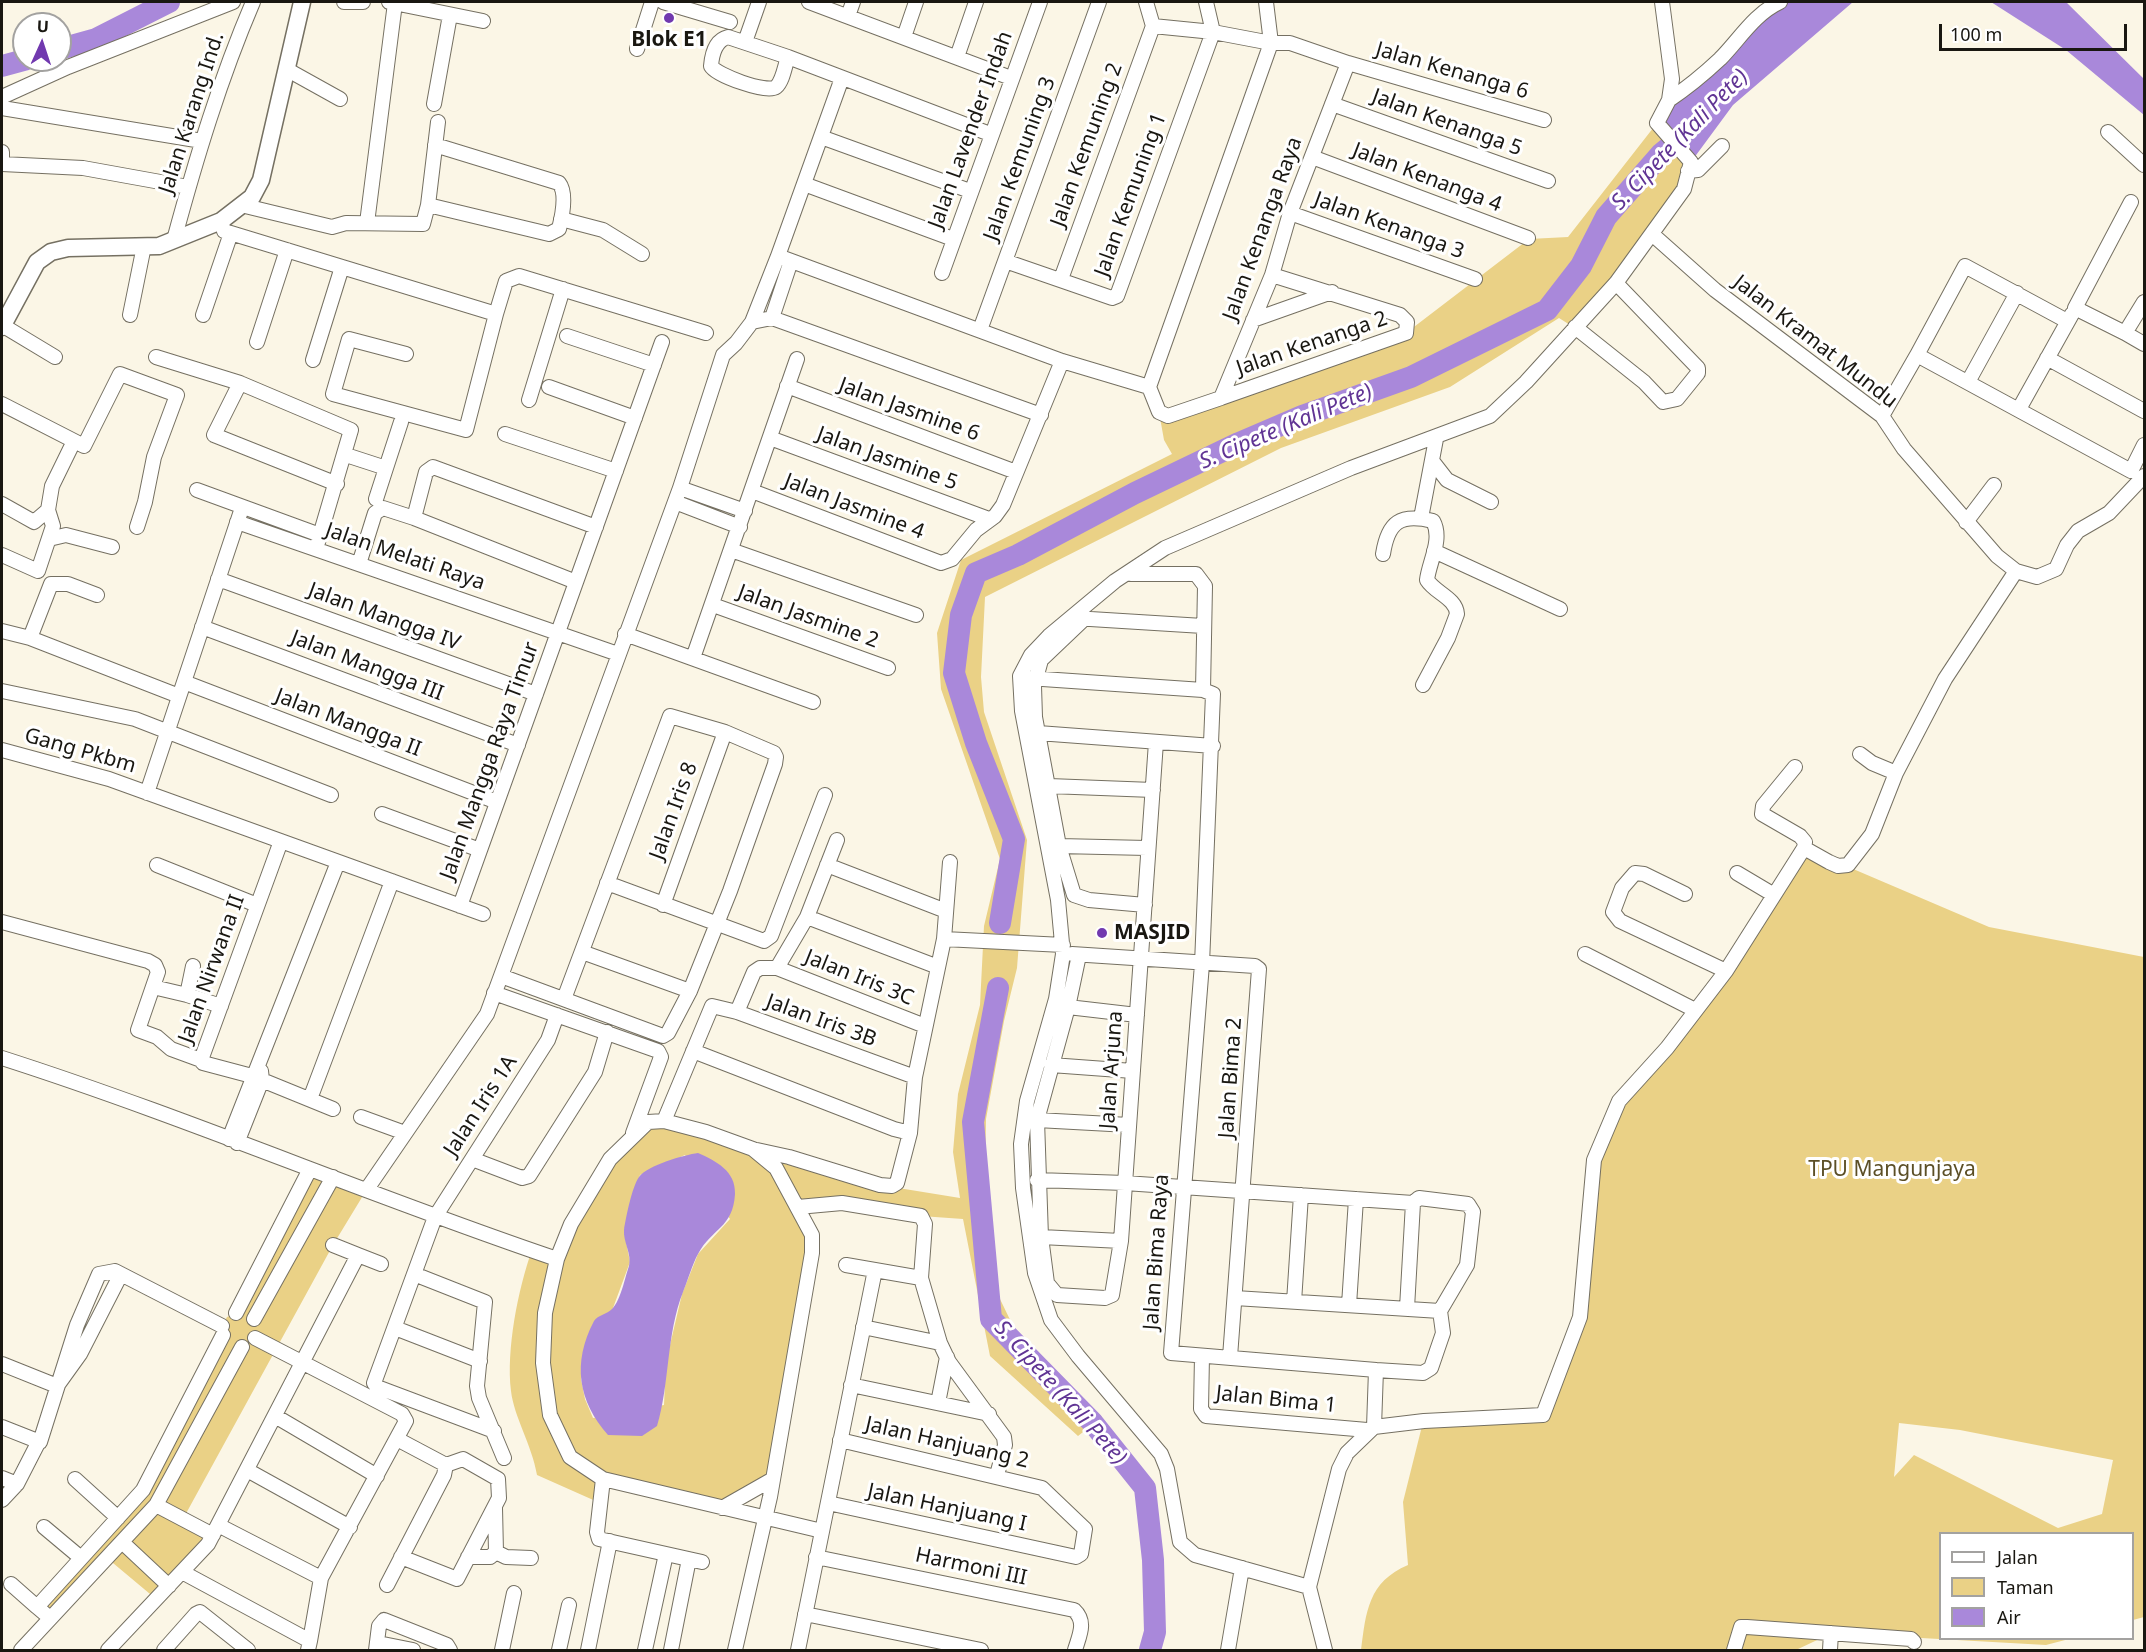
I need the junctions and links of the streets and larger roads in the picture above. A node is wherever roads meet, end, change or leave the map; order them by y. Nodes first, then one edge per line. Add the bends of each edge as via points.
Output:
1 (233, 2) edge
2 (253, 2) edge
3 (302, 2) edge
4 (344, 2) edge
5 (363, 2) edge
6 (391, 2) edge
7 (652, 2) edge
8 (663, 2) edge
9 (759, 2) edge
10 (809, 2) edge
11 (853, 2) edge
12 (916, 2) edge
13 (976, 2) edge
14 (1040, 2) edge
15 (1099, 2) edge
16 (1146, 2) edge
17 (1206, 2) edge
18 (1266, 2) edge
19 (1662, 2) edge
20 (1780, 2) edge
21 (702, 7) edge
22 (450, 15) junction
23 (848, 16) junction
24 (483, 21) dead end
25 (730, 22) dead end
26 (1153, 26) junction
27 (1213, 32) junction
28 (904, 38) junction
29 (745, 42) junction
30 (1271, 43) junction
31 (637, 49) dead end
32 (788, 57) junction
33 (957, 57) junction
34 (1348, 63) junction
35 (286, 69) junction
36 (842, 78) junction
37 (1011, 78) junction
38 (2, 97) edge
39 (340, 99) dead end
40 (1669, 100) junction
41 (434, 104) dead end
42 (1332, 104) junction
43 (2, 108) edge
44 (1544, 120) dead end
45 (438, 122) dead end
46 (2108, 132) dead end
47 (990, 134) junction
48 (820, 137) junction
49 (202, 141) junction
50 (435, 145) junction
51 (1722, 146) dead end
52 (2, 152) edge
53 (1312, 157) junction
54 (2145, 165) edge
55 (1689, 166) junction
56 (1548, 181) dead end
57 (804, 184) junction
58 (189, 187) junction
59 (970, 191) junction
60 (2131, 202) dead end
61 (241, 205) junction
62 (428, 206) junction
63 (1290, 213) junction
64 (561, 219) junction
65 (367, 223) junction
66 (226, 227) junction
67 (1652, 234) junction
68 (1527, 238) dead end
69 (953, 239) junction
70 (174, 240) junction
71 (144, 246) junction
72 (287, 250) junction
73 (642, 254) dead end
74 (778, 256) junction
75 (791, 261) junction
76 (1005, 261) junction
77 (342, 267) junction
78 (942, 273) dead end
79 (1272, 275) junction
80 (1061, 279) junction
81 (1475, 279) dead end
82 (1616, 283) junction
83 (563, 289) junction
84 (1332, 292) junction
85 (2016, 294) junction
86 (2145, 302) edge
87 (2075, 308) junction
88 (496, 314) junction
89 (130, 315) dead end
90 (203, 315) dead end
91 (772, 318) junction
92 (1253, 320) junction
93 (2067, 321) junction
94 (752, 322) junction
95 (2, 326) edge
96 (1575, 327) junction
97 (980, 330) junction
98 (706, 333) dead end
99 (2125, 333) junction
100 (567, 336) dead end
101 (257, 342) dead end
102 (662, 342) dead end
103 (2145, 344) edge
104 (406, 354) dead end
105 (1917, 355) junction
106 (55, 357) dead end
107 (156, 357) dead end
108 (2047, 358) junction
109 (797, 359) dead end
110 (313, 360) dead end
111 (1062, 361) junction
112 (654, 365) junction
113 (1968, 382) junction
114 (240, 383) junction
115 (549, 387) dead end
116 (788, 387) junction
117 (1149, 387) junction
118 (1221, 398) junction
119 (529, 400) dead end
120 (2, 404) edge
121 (2019, 409) junction
122 (2145, 411) edge
123 (1041, 415) junction
124 (1882, 416) junction
125 (635, 418) junction
126 (401, 422) dead end
127 (505, 434) dead end
128 (770, 438) junction
129 (1436, 439) junction
130 (74, 441) junction
131 (2145, 445) edge
132 (346, 455) junction
133 (1433, 462) junction
134 (386, 468) junction
135 (616, 471) junction
136 (1016, 472) junction
137 (2145, 476) edge
138 (337, 484) junction
139 (1994, 486) dead end
140 (680, 488) junction
141 (197, 490) dead end
142 (752, 492) junction
143 (376, 499) dead end
144 (675, 502) junction
145 (1491, 502) dead end
146 (2, 504) edge
147 (242, 508) junction
148 (48, 510) junction
149 (745, 511) junction
150 (414, 518) junction
151 (1421, 518) junction
152 (989, 519) junction
153 (237, 522) junction
154 (1966, 522) junction
155 (137, 527) dead end
156 (596, 527) junction
157 (740, 527) junction
158 (320, 535) junction
159 (49, 539) junction
160 (112, 547) dead end
161 (316, 549) junction
162 (732, 550) junction
163 (1434, 550) junction
164 (1383, 554) dead end
165 (2, 555) edge
166 (359, 564) junction
167 (2016, 571) junction
168 (1130, 573) junction
169 (219, 579) junction
170 (576, 582) junction
171 (97, 595) dead end
172 (713, 605) junction
173 (1560, 609) dead end
174 (916, 615) dead end
175 (1078, 619) junction
176 (1203, 626) junction
177 (202, 627) junction
178 (2, 632) edge
179 (558, 632) junction
180 (625, 634) junction
181 (30, 638) junction
182 (618, 654) junction
183 (693, 658) junction
184 (888, 668) dead end
185 (1020, 676) junction
186 (1035, 680) junction
187 (184, 682) junction
188 (1423, 685) dead end
189 (1203, 690) junction
190 (2, 691) edge
191 (536, 694) junction
192 (179, 696) junction
193 (813, 702) dead end
194 (167, 732) junction
195 (725, 732) junction
196 (1038, 733) junction
197 (1156, 742) junction
198 (518, 745) junction
199 (1212, 746) junction
200 (2, 750) edge
201 (1860, 754) dead end
202 (1796, 767) dead end
203 (1896, 773) junction
204 (1049, 786) junction
205 (1153, 790) junction
206 (147, 793) junction
207 (331, 795) dead end
208 (825, 795) dead end
209 (497, 802) junction
210 (382, 814) dead end
211 (837, 840) dead end
212 (281, 841) junction
213 (1059, 846) junction
214 (1147, 848) junction
215 (1804, 848) junction
216 (480, 850) junction
217 (338, 862) junction
218 (950, 862) dead end
219 (157, 865) dead end
220 (826, 865) junction
221 (1737, 873) dead end
222 (392, 881) junction
223 (607, 883) junction
224 (1685, 894) dead end
225 (1774, 895) junction
226 (257, 905) junction
227 (663, 905) junction
228 (1145, 905) junction
229 (460, 906) junction
230 (946, 911) junction
231 (483, 914) dead end
232 (807, 917) junction
233 (2, 922) edge
234 (715, 924) junction
235 (944, 939) junction
236 (1063, 950) junction
237 (582, 952) junction
238 (1585, 954) dead end
239 (1079, 955) junction
240 (1141, 960) junction
241 (1202, 964) junction
242 (194, 966) dead end
243 (938, 967) junction
244 (777, 968) junction
245 (1726, 971) junction
246 (501, 976) junction
247 (153, 987) junction
248 (690, 992) junction
249 (494, 993) junction
250 (187, 995) junction
251 (564, 999) junction
252 (221, 1006) junction
253 (1068, 1007) junction
254 (1695, 1010) junction
255 (737, 1012) junction
256 (557, 1015) junction
257 (1137, 1015) junction
258 (925, 1026) junction
259 (607, 1032) junction
260 (693, 1051) junction
261 (2, 1058) edge
262 (201, 1060) junction
263 (1051, 1065) junction
264 (1133, 1071) junction
265 (915, 1077) junction
266 (257, 1078) junction
267 (310, 1099) junction
268 (333, 1109) dead end
269 (361, 1117) dead end
270 (1037, 1120) junction
271 (664, 1121) junction
272 (1129, 1125) junction
273 (910, 1132) junction
274 (405, 1133) junction
275 (632, 1135) junction
276 (233, 1141) junction
277 (753, 1149) junction
278 (472, 1159) junction
279 (310, 1169) junction
280 (333, 1177) junction
281 (1037, 1180) junction
282 (1125, 1183) junction
283 (367, 1189) junction
284 (1182, 1189) junction
285 (1243, 1191) junction
286 (1301, 1195) junction
287 (1356, 1199) junction
288 (1413, 1203) junction
289 (798, 1207) junction
290 (435, 1217) junction
291 (1041, 1237) junction
292 (1121, 1241) junction
293 (333, 1245) dead end
294 (358, 1255) junction
295 (557, 1259) junction
296 (381, 1264) dead end
297 (846, 1265) dead end
298 (875, 1270) junction
299 (121, 1274) junction
300 (414, 1274) junction
301 (921, 1278) junction
302 (1234, 1298) junction
303 (1294, 1302) junction
304 (1349, 1305) junction
305 (1407, 1308) junction
306 (1440, 1311) junction
307 (236, 1313) junction
308 (254, 1319) junction
309 (863, 1327) junction
310 (395, 1328) junction
311 (223, 1331) junction
312 (255, 1338) junction
313 (940, 1343) junction
314 (242, 1347) junction
315 (1202, 1356) junction
316 (947, 1357) junction
317 (1230, 1358) junction
318 (480, 1361) junction
319 (302, 1363) junction
320 (2, 1364) edge
321 (1376, 1370) junction
322 (852, 1385) junction
323 (57, 1386) junction
324 (938, 1403) junction
325 (989, 1414) junction
326 (275, 1416) junction
327 (2, 1427) edge
328 (1370, 1428) junction
329 (494, 1431) junction
330 (397, 1439) junction
331 (840, 1440) junction
332 (37, 1445) dead end
333 (504, 1458) dead end
334 (446, 1465) junction
335 (247, 1470) junction
336 (997, 1475) junction
337 (377, 1476) junction
338 (2, 1478) edge
339 (75, 1479) dead end
340 (603, 1479) junction
341 (773, 1479) junction
342 (17, 1484) junction
343 (2, 1500) edge
344 (828, 1503) junction
345 (156, 1505) junction
346 (495, 1506) junction
347 (722, 1508) junction
348 (766, 1517) junction
349 (118, 1518) junction
350 (44, 1527) dead end
351 (350, 1527) junction
352 (822, 1529) junction
353 (215, 1530) junction
354 (610, 1541) junction
355 (122, 1542) junction
356 (496, 1552) junction
357 (1057, 1553) joint
358 (666, 1554) junction
359 (401, 1557) junction
360 (468, 1557) junction
361 (816, 1557) junction
362 (81, 1558) junction
363 (531, 1558) dead end
364 (1242, 1568) junction
365 (182, 1572) junction
366 (321, 1578) junction
367 (11, 1584) dead end
368 (169, 1586) junction
369 (387, 1586) dead end
370 (1310, 1587) junction
371 (514, 1593) dead end
372 (569, 1605) dead end
373 (44, 1613) junction
374 (805, 1614) junction
375 (1832, 1633) junction
376 (1914, 1642) dead end
377 (309, 1646) edge
378 (377, 1647) edge
379 (21, 1650) edge
380 (108, 1650) edge
381 (164, 1650) edge
382 (248, 1650) edge
383 (413, 1650) edge
384 (450, 1650) edge
385 (502, 1650) edge
386 (559, 1650) edge
387 (588, 1650) edge
388 (645, 1650) edge
389 (671, 1650) edge
390 (735, 1650) edge
391 (798, 1650) edge
392 (981, 1650) edge
393 (1075, 1650) edge
394 (1227, 1650) edge
395 (1325, 1650) edge
396 (1734, 1650) edge
397 (1830, 1650) edge

1 - 38 street
2 - 49 street, Jalan Karang Ind.
3 - 35 street
4 - 5 street
6 - 22 street
6 - 65 street
7 - 31 street
8 - 21 street
9 - 29 street
10 - 23 street
11 - 23 street
12 - 28 street
13 - 33 street
14 - 37 street, Jalan Lavender Indah
15 - 76 street, Jalan Kemuning 3
16 - 26 street
17 - 27 street
18 - 30 street
19 - 40 street via 1672,79
20 - 40 street via 1757,18 1692,84
21 - 25 street
22 - 24 street
22 - 41 street
23 - 28 street
26 - 27 street
26 - 80 street, Jalan Kemuning 2
27 - 30 street
27 - 80 street, Jalan Kemuning 1 via 1117,296 1112,298
28 - 33 street
29 - 32 street
29 - 32 street via 722,38 711,61 714,72 768,90 781,79
30 - 34 street via 1290,43
30 - 117 street
32 - 36 street
33 - 37 street
34 - 42 street, Jalan Kenanga Raya
34 - 44 street, Jalan Kenanga 6
35 - 39 street
35 - 61 street via 261,180 252,197
36 - 47 street
36 - 48 street
37 - 47 street, Jalan Lavender Indah
40 - 55 street via 1657,123
42 - 53 street, Jalan Kenanga Raya
42 - 56 street, Jalan Kenanga 5
43 - 49 street
45 - 50 street
46 - 54 street
47 - 59 street, Jalan Lavender Indah
48 - 57 street
48 - 59 street
49 - 58 street, Jalan Karang Ind.
50 - 62 street
50 - 64 street via 559,183 563,189
51 - 55 street via 1698,170
52 - 58 street via 2,164 83,168
53 - 63 street, Jalan Kenanga Raya
53 - 68 street, Jalan Kenanga 4
55 - 67 street via 1684,189
57 - 69 street
57 - 74 street
58 - 70 street, Jalan Karang Ind.
59 - 69 street, Jalan Lavender Indah
60 - 87 street
61 - 65 street via 332,227
61 - 66 street
62 - 64 street via 549,234 558,229
62 - 65 street via 423,224
63 - 79 street, Jalan Kenanga Raya
63 - 81 street, Jalan Kenanga 3
64 - 73 street via 603,230
66 - 70 street
66 - 72 street
66 - 90 street
67 - 82 street
67 - 124 street, Jalan Kramat Mundu via 1715,290
69 - 78 street, Jalan Lavender Indah
70 - 71 street
71 - 89 street
71 - 95 street via 51,252 37,262
72 - 77 street
72 - 101 street
74 - 75 street
74 - 94 street
75 - 91 street
75 - 97 street
76 - 80 street, Jalan Kemuning 1
76 - 97 street, Jalan Kemuning 3
77 - 88 street
77 - 110 street
79 - 84 street, Jalan Kenanga 2
79 - 92 street, Jalan Kenanga Raya
82 - 96 street
82 - 96 street via 1698,368 1677,399 1663,402
83 - 88 street via 513,276 504,285
83 - 98 street
83 - 119 street
84 - 92 street
84 - 118 street, Jalan Kenanga 2 via 1401,315 1407,322 1406,333
85 - 93 street
85 - 105 street via 1965,266
85 - 113 street
86 - 99 street
87 - 93 street
87 - 99 street
88 - 104 street via 466,430 333,394 350,339
91 - 94 street
91 - 123 street
92 - 118 street, Jalan Kenanga Raya
93 - 108 street
94 - 140 street via 723,356
95 - 106 street
96 - 129 street via 1490,416
97 - 111 street
99 - 103 street
100 - 112 street
102 - 112 street, Jalan Mangga Raya Timur
105 - 113 street
105 - 124 street
107 - 114 street
108 - 121 street
108 - 122 street
109 - 116 street
111 - 117 street
111 - 123 street
112 - 125 street, Jalan Mangga Raya Timur
113 - 121 street
114 - 132 street via 351,430
114 - 138 street via 214,435
115 - 125 street
116 - 128 street
116 - 136 street, Jalan Jasmine 6
117 - 118 street via 1159,412 1168,416
120 - 130 street
121 - 131 street via 2131,471
123 - 136 street
124 - 154 street, Jalan Kramat Mundu via 1904,449
125 - 135 street, Jalan Mangga Raya Timur
126 - 134 street
127 - 135 street
128 - 142 street
128 - 152 street, Jalan Jasmine 5
129 - 133 street
129 - 168 street via 1351,468 1165,548
130 - 148 street via 52,486
130 - 155 street via 84,446 120,374 177,395 154,457
132 - 134 street
132 - 138 street
133 - 145 street via 1447,480
133 - 151 street
134 - 143 street
135 - 156 street, Jalan Mangga Raya Timur
136 - 152 street via 1003,505
137 - 167 street via 2109,513 2078,531 2056,569 2037,577
138 - 158 street
139 - 154 street
140 - 144 street
140 - 149 street
141 - 147 street
142 - 149 street
142 - 152 street, Jalan Jasmine 4 via 941,562 952,559
144 - 157 street
144 - 180 street
146 - 148 street via 34,522
147 - 153 street
147 - 158 street
148 - 159 street via 53,526
149 - 157 street
150 - 156 street via 426,472 433,467
150 - 166 street via 383,508 377,510
150 - 170 street
151 - 163 street via 1433,521 1436,527
151 - 164 street via 1390,526
153 - 161 street, Jalan Melati Raya
153 - 169 street
154 - 167 street, Jalan Kramat Mundu
156 - 170 street, Jalan Mangga Raya Timur
157 - 162 street
158 - 161 street
159 - 160 street via 66,535
159 - 165 street via 38,571
161 - 166 street, Jalan Melati Raya
162 - 172 street
162 - 174 street
163 - 173 street
163 - 188 street via 1426,580 1453,602 1457,614
166 - 179 street, Jalan Melati Raya
167 - 203 street via 1945,679
168 - 175 street
168 - 176 street via 1196,574 1205,586
169 - 177 street
169 - 191 street, Jalan Mangga IV
170 - 179 street, Jalan Mangga Raya Timur
171 - 181 street via 68,584 51,584
172 - 183 street
172 - 184 street, Jalan Jasmine 2
175 - 176 street
175 - 185 street via 1031,656
175 - 186 street via 1048,650
176 - 189 street
177 - 187 street
177 - 198 street, Jalan Mangga III
178 - 181 street
179 - 182 street, Jalan Melati Raya
179 - 191 street, Jalan Mangga Raya Timur
180 - 182 street
180 - 183 street
181 - 192 street
182 - 246 street
183 - 193 street
185 - 186 street
185 - 236 street via 1020,699 1058,900
186 - 189 street
186 - 196 street
187 - 192 street
187 - 209 street, Jalan Mangga II
189 - 199 street, Jalan Bima Raya via 1213,694
190 - 194 street via 135,719
191 - 198 street, Jalan Mangga Raya Timur
192 - 194 street
194 - 206 street
194 - 207 street
195 - 223 street via 670,716
195 - 227 street, Jalan Iris 8
195 - 234 street via 776,757
196 - 197 street
196 - 204 street
197 - 199 street
197 - 205 street, Jalan Arjuna
198 - 209 street, Jalan Mangga Raya Timur
199 - 241 street, Jalan Bima Raya
200 - 206 street, Gang Pkbm
201 - 203 street
202 - 215 street via 1763,806 1762,814 1800,836
203 - 215 street via 1872,834 1848,865 1838,866
204 - 205 street
204 - 213 street
205 - 214 street, Jalan Arjuna
206 - 212 street, Gang Pkbm
208 - 234 street via 771,936 764,941
209 - 216 street, Jalan Mangga Raya Timur
210 - 216 street
211 - 220 street
212 - 217 street, Gang Pkbm
212 - 226 street, Jalan Nirwana II
213 - 214 street
213 - 228 street via 1074,895
214 - 228 street, Jalan Arjuna
215 - 225 street
216 - 229 street, Jalan Mangga Raya Timur
217 - 222 street, Gang Pkbm
217 - 266 street
218 - 230 street
219 - 226 street
220 - 230 street
220 - 232 street
221 - 225 street
222 - 229 street, Gang Pkbm
222 - 267 street
223 - 227 street
223 - 237 street
224 - 245 street via 1635,873 1622,888 1613,912 1620,921
225 - 245 street
226 - 252 street, Jalan Nirwana II
227 - 234 street
228 - 240 street, Jalan Arjuna
229 - 231 street, Gang Pkbm
230 - 235 street
232 - 243 street
232 - 244 street
233 - 247 street via 148,961 158,972
234 - 248 street
235 - 236 street
235 - 243 street
236 - 239 street
236 - 364 street via 1056,999 1028,1101 1021,1144 1035,1273 1051,1320 1161,1454 1183,1547 1195,1555
237 - 248 street
237 - 251 street
238 - 254 street
239 - 240 street
239 - 253 street
240 - 241 street
240 - 257 street, Jalan Arjuna
241 - 284 street, Jalan Bima Raya
241 - 285 street, Jalan Bima 2 via 1259,969
242 - 250 street
243 - 258 street
244 - 255 street via 754,972
244 - 258 street, Jalan Iris 3C
245 - 254 street
246 - 249 street
246 - 251 street
247 - 250 street
247 - 262 street via 138,1030
248 - 251 street via 669,1033 663,1036
249 - 256 street
249 - 274 street via 487,1014
250 - 252 street
252 - 262 street, Jalan Nirwana II
253 - 257 street
253 - 263 street
254 - 328 street, Jalan Bima 1 via 1619,1101 1594,1160 1580,1317 1543,1415
255 - 260 street, Jalan Iris 3B via 711,1006
255 - 265 street, Jalan Iris 3B
256 - 259 street
256 - 278 street, Jalan Iris 1A via 548,1040
257 - 264 street, Jalan Arjuna
258 - 265 street
259 - 275 street via 660,1053
259 - 278 street via 595,1072 529,1176 522,1178
260 - 271 street
260 - 273 street
261 - 276 street via 116,1095
262 - 266 street, Jalan Nirwana II
263 - 264 street
263 - 270 street
264 - 272 street, Jalan Arjuna
265 - 273 street
266 - 267 street, Jalan Nirwana II
266 - 276 street
267 - 268 street, Jalan Nirwana II
269 - 274 street
270 - 272 street
270 - 281 street
271 - 275 street via 648,1122
271 - 277 street
272 - 282 street, Jalan Arjuna
273 - 277 street via 897,1183 892,1186
274 - 283 street
275 - 295 street via 610,1159 582,1203
276 - 279 street
277 - 289 street via 776,1168
278 - 290 street, Jalan Iris 1A
279 - 280 street
279 - 307 street
280 - 283 street
280 - 308 street
281 - 282 street
281 - 291 street
282 - 284 street
282 - 292 street, Jalan Arjuna
283 - 290 street
284 - 285 street
284 - 315 street, Jalan Bima Raya via 1171,1353
285 - 286 street
285 - 302 street, Jalan Bima 2
286 - 287 street
286 - 303 street
287 - 288 street
287 - 304 street
288 - 305 street
288 - 306 street via 1419,1198 1472,1207 1467,1265
289 - 301 street via 842,1203 921,1216 926,1224
289 - 341 street via 812,1235 812,1253
290 - 295 street
290 - 300 street, Jalan Iris 1A
291 - 292 street
291 - 292 street, Jalan Arjuna via 1047,1283 1061,1296 1089,1299 1112,1295
293 - 294 street
294 - 296 street
294 - 319 street
295 - 340 street via 545,1313 543,1363 550,1415 570,1457
297 - 298 street
298 - 301 street
298 - 309 street
299 - 311 street
299 - 323 street via 80,1354
299 - 323 street via 110,1270 99,1274
300 - 310 street, Jalan Iris 1A
300 - 318 street via 485,1302
301 - 313 street
302 - 303 street
302 - 317 street, Jalan Bima 2
303 - 304 street
304 - 305 street
305 - 306 street
306 - 321 street, Jalan Bima Raya via 1443,1333 1431,1368 1423,1373
307 - 308 street via 246,1313
307 - 311 street via 227,1317
308 - 312 street
309 - 313 street
309 - 322 street
310 - 318 street
310 - 329 street, Jalan Iris 1A via 375,1378 377,1387
311 - 314 street via 228,1343
311 - 349 street via 143,1490
312 - 314 street
312 - 319 street
313 - 316 street
314 - 345 street
315 - 317 street, Jalan Bima Raya
315 - 328 street, Jalan Bima 1 via 1201,1409 1206,1416
316 - 324 street
316 - 325 street
317 - 321 street, Jalan Bima Raya
318 - 329 street via 479,1398
319 - 326 street
319 - 330 street via 405,1417
320 - 323 street
321 - 328 street
322 - 324 street
322 - 331 street
323 - 327 street via 40,1442
324 - 325 street
325 - 336 street via 1005,1440
326 - 335 street
326 - 337 street
328 - 370 street via 1347,1453 1339,1469
329 - 333 street
330 - 334 street
330 - 337 street
331 - 336 street, Jalan Hanjuang 2
331 - 344 street
332 - 342 street
334 - 346 street via 463,1459 498,1479 499,1498
334 - 359 street via 444,1476
335 - 351 street
335 - 353 street
336 - 357 street, Jalan Hanjuang 2 via 1042,1488 1085,1529 1081,1554 1076,1557
337 - 351 street
338 - 342 street
339 - 349 street
340 - 347 street
340 - 354 street via 597,1536
341 - 347 street
341 - 348 street
342 - 343 street
344 - 352 street
344 - 357 street, Jalan Hanjuang I
345 - 353 street
345 - 355 street
346 - 356 street
346 - 360 street
347 - 348 street
348 - 352 street
348 - 390 street
349 - 362 street
350 - 362 street
351 - 366 street
352 - 361 street
353 - 365 street via 208,1544
353 - 366 street
354 - 358 street
354 - 387 street
355 - 368 street
355 - 373 street
356 - 360 street via 490,1557
356 - 363 street via 506,1557
358 - 388 street
358 - 389 street via 695,1561
359 - 360 street via 455,1579
359 - 369 street
361 - 374 street
361 - 393 street, Harmoni III via 1074,1610 1082,1624
362 - 373 street
364 - 370 street
364 - 394 street
365 - 368 street
365 - 377 street
366 - 377 street
367 - 373 street
368 - 380 street
370 - 395 street
371 - 385 street
372 - 386 street
373 - 379 street
374 - 391 street
374 - 392 street
375 - 376 street
375 - 396 street via 1741,1627
375 - 397 street
378 - 383 street
378 - 384 street via 379,1626 384,1620 447,1645
381 - 382 street via 198,1612

